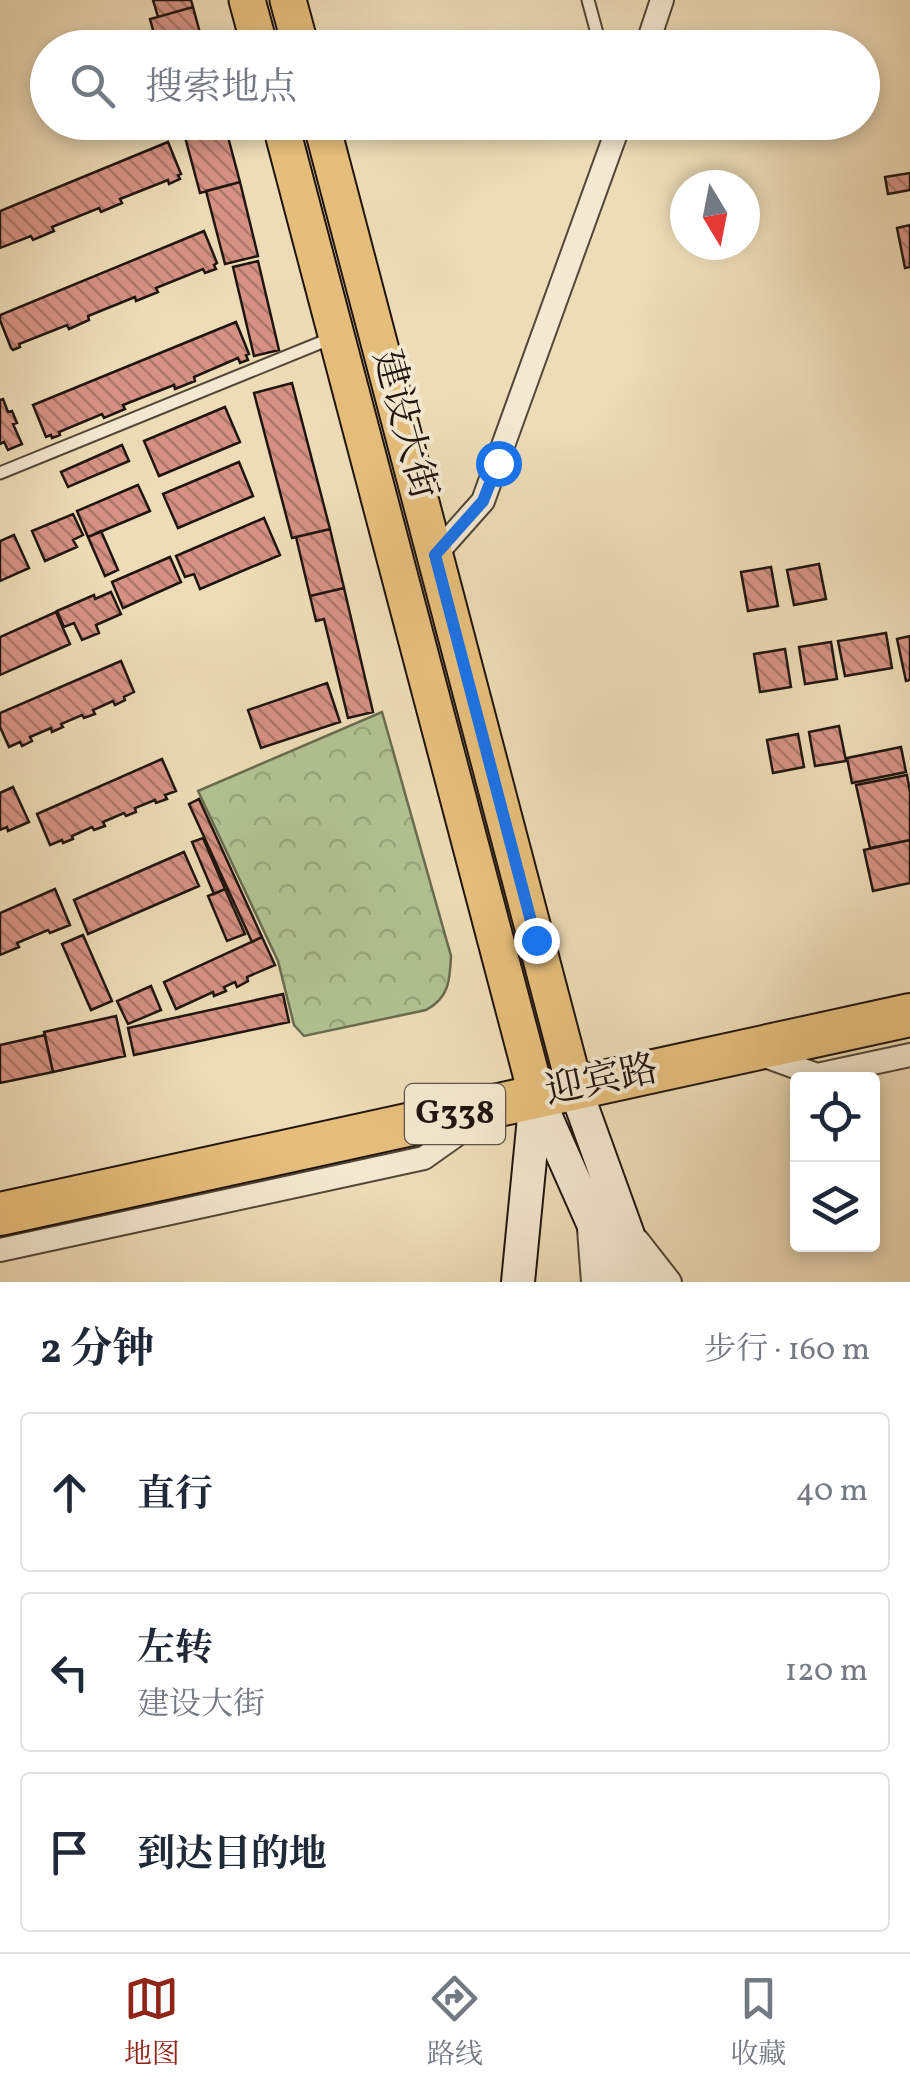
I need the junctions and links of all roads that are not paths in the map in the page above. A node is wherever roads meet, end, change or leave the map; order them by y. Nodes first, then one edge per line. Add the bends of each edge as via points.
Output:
1 (248, 0) edge
2 (288, 0) edge
3 (588, 0) edge
4 (662, 0) edge
5 (256, 30) edge
6 (296, 30) edge
7 (596, 30) edge
8 (652, 30) edge
9 (285, 140) edge
10 (326, 140) edge
11 (613, 140) edge
12 (336, 337) junction
13 (0, 473) edge
14 (435, 555) junction
15 (910, 992) edge
16 (910, 1015) edge
17 (749, 1050) junction
18 (910, 1055) edge
19 (542, 1086) junction
20 (0, 1190) edge
21 (588, 1211) junction
22 (0, 1214) edge
23 (623, 1221) junction
24 (0, 1250) edge
25 (518, 1282) edge
26 (593, 1282) edge
27 (619, 1282) edge
28 (645, 1282) edge
29 (670, 1282) edge

1 - 5 main road
2 - 6 main road
3 - 7 lane
4 - 8 street
9 - 12 main road, 建设大街
10 - 14 main road, 建设大街
11 - 14 street via 483,501
12 - 13 lane
12 - 19 main road, 建设大街
14 - 19 main road, 建设大街
15 - 19 highway, 迎宾路 / G338
16 - 17 highway, 迎宾路 / G338
17 - 18 street via 816,1075
17 - 19 highway, 迎宾路 / G338
19 - 20 highway, 迎宾路 / G338
19 - 21 main road
19 - 22 highway, 迎宾路 / G338
19 - 23 main road
19 - 24 street via 424,1158
19 - 25 main road
21 - 26 street
21 - 27 main road
23 - 28 main road
23 - 29 street

